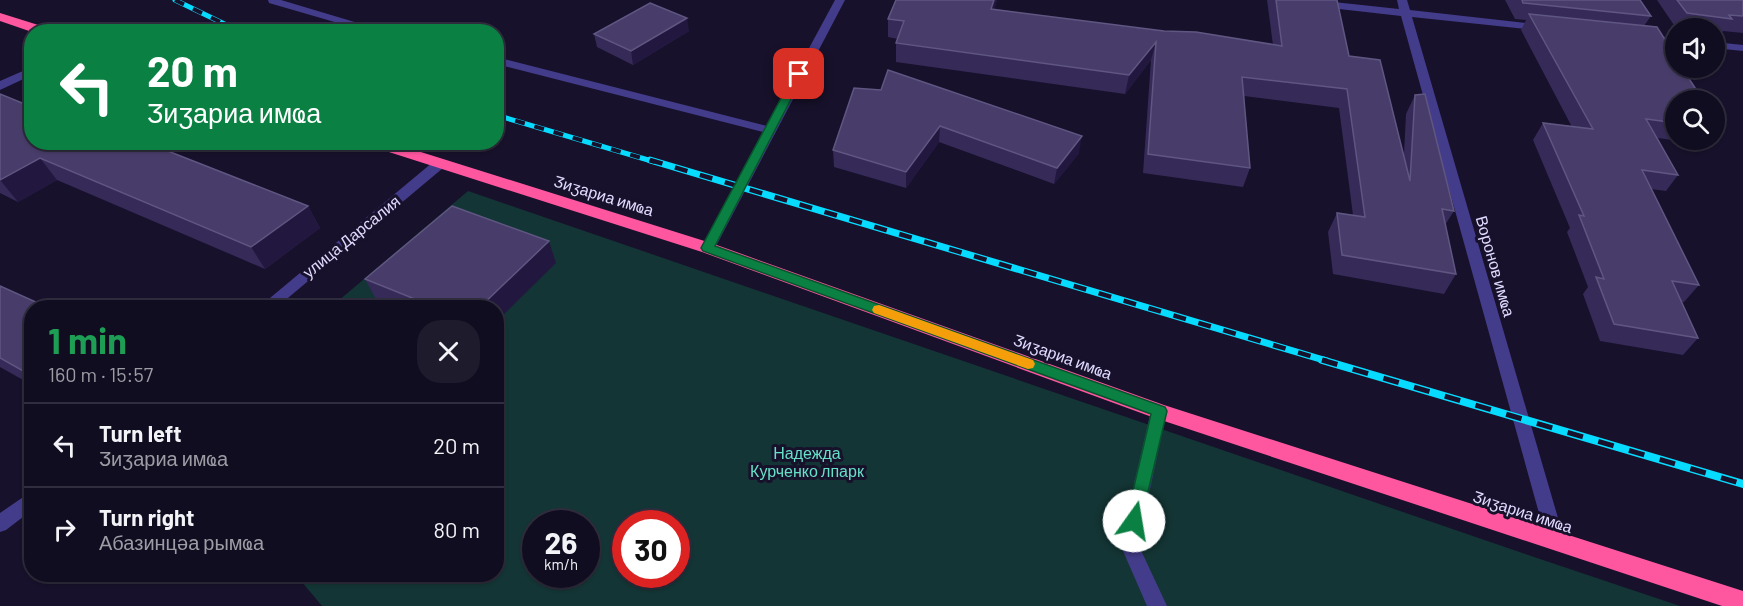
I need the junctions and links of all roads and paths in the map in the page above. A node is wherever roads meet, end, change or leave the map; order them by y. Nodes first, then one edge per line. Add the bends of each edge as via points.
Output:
1 (273, 0) edge
2 (840, 0) edge
3 (1286, 0) edge
4 (1404, 7) edge
5 (0, 17) edge
6 (356, 24) edge
7 (24, 25) edge
8 (1558, 29) edge
9 (1629, 36) edge
10 (1665, 40) edge
11 (1725, 46) edge
12 (1743, 48) edge
13 (504, 62) edge
14 (24, 74) edge
15 (0, 86) edge
16 (769, 130) junction
17 (395, 150) edge
18 (438, 165) junction
19 (708, 248) junction
20 (275, 300) edge
21 (1160, 411) junction
22 (24, 505) edge
23 (0, 524) edge
24 (1556, 542) junction
25 (1743, 602) edge
26 (1157, 606) edge

1 - 6 street
2 - 16 street
3 - 4 street
4 - 8 street
4 - 24 street, Воронов имҩа
5 - 7 highway
9 - 10 street
11 - 12 street
13 - 16 street
14 - 15 street
16 - 19 street
17 - 18 highway, Ӡиӡариа имҩа
18 - 19 highway, Ӡиӡариа имҩа
18 - 20 street, улица Дарсалия
19 - 21 highway, Ӡиӡариа имҩа
21 - 24 highway, Ӡиӡариа имҩа
21 - 26 street via 1129,544
22 - 23 street
24 - 25 highway, Ӡиӡариа имҩа

